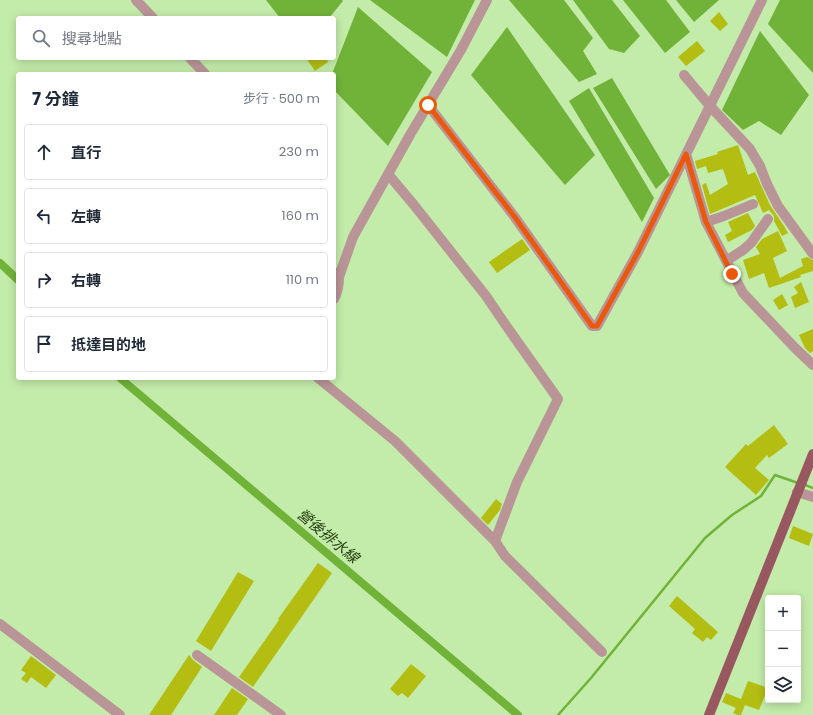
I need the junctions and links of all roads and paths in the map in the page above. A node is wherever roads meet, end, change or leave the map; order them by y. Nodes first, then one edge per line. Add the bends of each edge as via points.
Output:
1 (136, 0) edge
2 (487, 0) edge
3 (762, 0) edge
4 (151, 16) edge
5 (192, 60) edge
6 (203, 72) edge
7 (684, 75) dead end
8 (428, 105) junction
9 (710, 106) junction
10 (686, 154) junction
11 (388, 174) junction
12 (753, 204) dead end
13 (768, 219) dead end
14 (706, 222) junction
15 (813, 254) edge
16 (726, 261) junction
17 (336, 275) edge
18 (336, 296) edge
19 (813, 364) edge
20 (320, 380) edge
21 (813, 454) edge
22 (797, 492) junction
23 (813, 497) edge
24 (495, 541) junction
25 (0, 624) edge
26 (602, 652) dead end
27 (197, 655) dead end
28 (120, 715) edge
29 (281, 715) edge
30 (709, 715) edge

1 - 4 lane
2 - 8 lane
3 - 9 lane
5 - 6 lane
7 - 9 lane
8 - 10 lane via 514,216 592,326 597,326 622,282
8 - 11 lane
9 - 10 lane
9 - 15 lane via 750,149 778,206
10 - 14 lane
11 - 17 lane via 353,236
11 - 24 lane via 486,296 558,399 516,482
12 - 14 lane
13 - 16 lane via 751,243
14 - 16 lane
16 - 19 lane via 743,293
17 - 18 lane
20 - 24 lane via 395,441
21 - 22 main road
22 - 23 lane
22 - 30 main road
24 - 26 lane via 505,556
25 - 28 lane
27 - 29 lane

